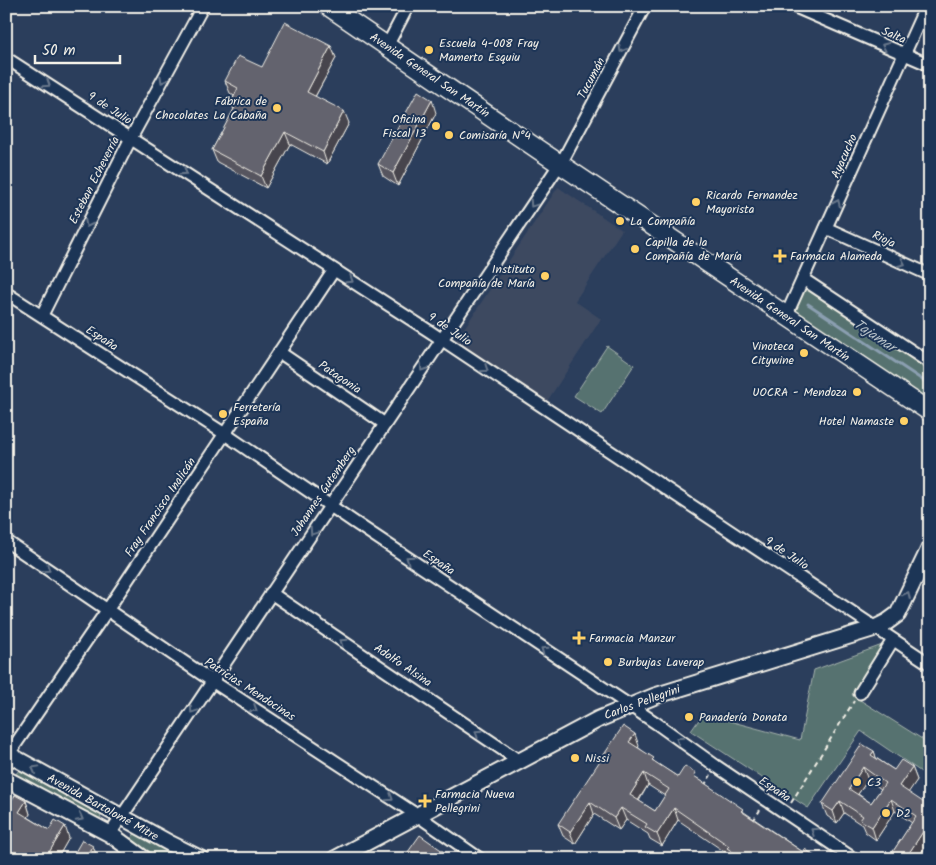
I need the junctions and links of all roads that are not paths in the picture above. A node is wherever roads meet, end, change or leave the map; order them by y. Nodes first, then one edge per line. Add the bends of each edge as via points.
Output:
1 (203, 6) edge
2 (328, 6) edge
3 (408, 6) edge
4 (645, 6) edge
5 (793, 6) edge
6 (926, 6) edge
7 (387, 46) junction
8 (905, 54) junction
9 (6, 58) edge
10 (930, 65) edge
11 (131, 138) junction
12 (560, 163) junction
13 (826, 228) junction
14 (334, 270) junction
15 (930, 275) edge
16 (803, 279) junction
17 (6, 292) edge
18 (42, 315) junction
19 (786, 316) junction
20 (441, 340) junction
21 (279, 352) junction
22 (930, 363) edge
23 (930, 412) edge
24 (385, 424) junction
25 (225, 434) junction
26 (330, 506) junction
27 (6, 542) edge
28 (930, 547) edge
29 (271, 593) junction
30 (108, 609) junction
31 (875, 628) junction
32 (893, 640) junction
33 (930, 664) edge
34 (212, 681) junction
35 (860, 693) road end
36 (629, 705) junction
37 (7, 755) edge
38 (518, 760) junction
39 (6, 779) edge
40 (417, 815) junction
41 (121, 817) junction
42 (110, 834) junction
43 (144, 859) edge
44 (201, 859) edge
45 (335, 859) edge
46 (480, 859) edge
47 (854, 859) edge

1 -> 11 street, Esteban Echeverría
2 - 7 main road, Avenida General San Martín
3 - 7 street
4 -> 12 street, Tucumán
8 -> 5 street, Salta
6 - 8 street, Ayacucho
7 - 12 main road, Avenida General San Martín
8 - 10 street, Salta
13 -> 8 street, Ayacucho
9 -> 11 street, 9 de Julio
11 -> 14 street, 9 de Julio
11 -> 18 street, Esteban Echeverría
12 - 19 main road, Avenida General San Martín
12 -> 20 street, Johannes Gutemberg
13 -> 15 street, Rioja
13 - 16 street, Ayacucho
14 -> 20 street, 9 de Julio
14 - 21 street, Fray Francisco Inalicán
16 - 19 street, Ayacucho
16 - 22 street
17 - 18 street, España
18 - 25 street, España
19 - 23 main road, Avenida General San Martín
20 -> 24 street, Johannes Gutemberg
20 -> 31 street, 9 de Julio
21 - 24 street, Patagonia
21 - 25 street, Fray Francisco Inalicán
24 - 26 street, Johannes Gutemberg
25 - 26 street, España
25 - 30 street, Fray Francisco Inalicán
26 -> 29 street, Johannes Gutemberg
36 -> 26 street, España
27 -> 30 street, Patricias Mendocinas
31 -> 28 street, Carlos Pellegrini via 898,614
29 - 34 street, Johannes Gutemberg
38 -> 29 street, Adolfo Alsina
30 - 34 street, Patricias Mendocinas
30 - 37 street, Fray Francisco Inalicán
31 - 32 street, 9 de Julio
31 - 36 street, Carlos Pellegrini
32 - 33 street
32 - 35 street
34 -> 40 street, Patricias Mendocinas
34 -> 41 street, Johannes Gutemberg
36 - 38 street, Carlos Pellegrini
47 -> 36 street, España
41 -> 37 street, Avenida Bartolomé Mitre
38 - 40 street, Carlos Pellegrini
39 -> 42 street, Avenida Bartolomé Mitre
40 - 45 street, Carlos Pellegrini
40 - 46 street, Patricias Mendocinas
41 - 42 street, Johannes Gutemberg
41 - 44 street, Avenida Bartolomé Mitre
42 - 43 street, Avenida Bartolomé Mitre

